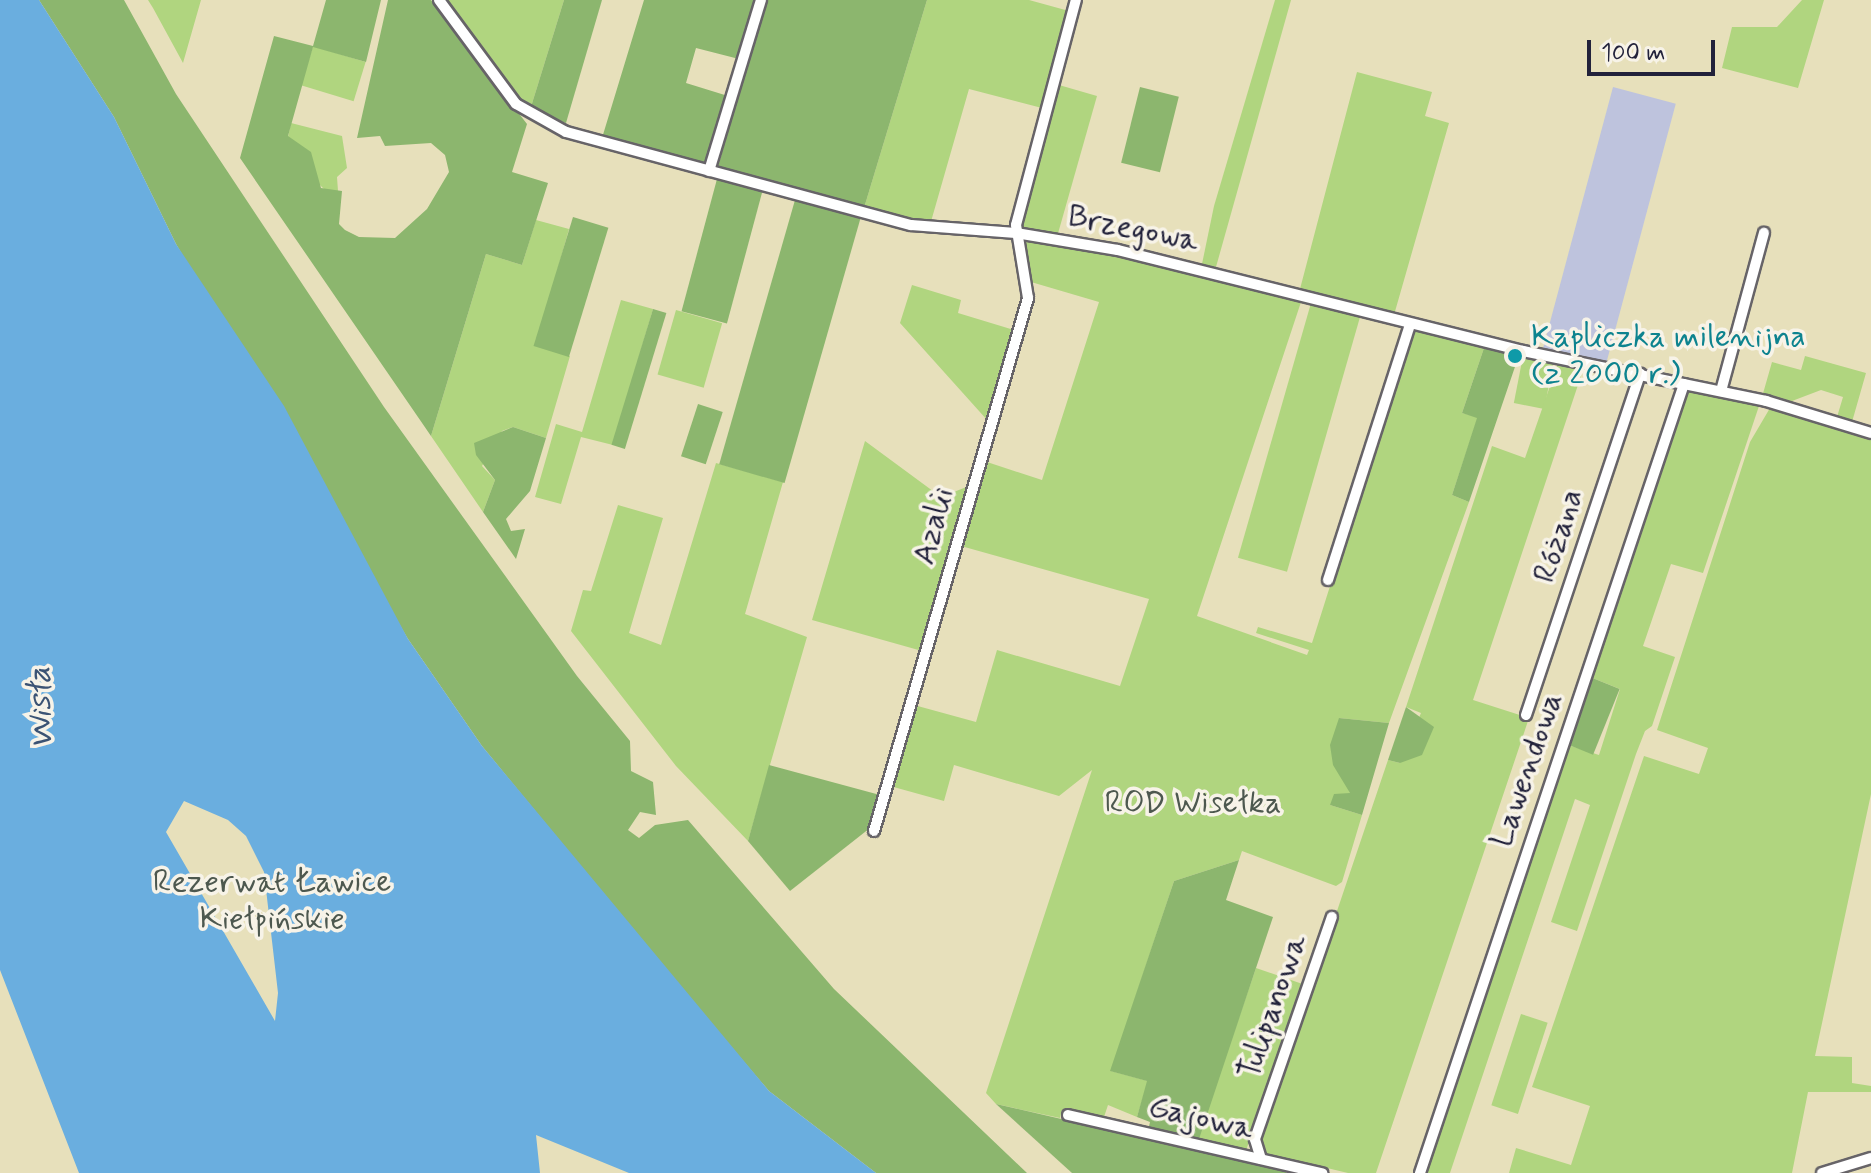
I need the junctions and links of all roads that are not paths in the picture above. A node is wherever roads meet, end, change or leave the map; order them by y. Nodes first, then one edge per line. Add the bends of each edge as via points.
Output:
1 (439, 0) edge
2 (761, 0) edge
3 (1076, 0) edge
4 (709, 171) junction
5 (1016, 233) junction
6 (1764, 233) dead end
7 (1410, 324) junction
8 (1640, 374) junction
9 (1684, 384) junction
10 (1721, 391) junction
11 (1871, 433) edge
12 (1328, 580) dead end
13 (1526, 715) dead end
14 (874, 831) dead end
15 (1332, 917) dead end
16 (1068, 1115) dead end
17 (1871, 1158) edge
18 (1261, 1159) junction
19 (1322, 1173) edge
20 (1420, 1173) edge
21 (1822, 1173) edge

1 - 4 street, Brzegowa via 516,104 531,116 566,132
2 - 4 street
3 - 5 street
4 - 5 street, Brzegowa via 911,225
5 - 7 street, Brzegowa via 1202,268
5 - 14 street, Azalii via 1028,298
6 - 10 street
7 - 8 street, Brzegowa
7 - 12 street
8 - 9 street, Brzegowa
8 - 13 street, Różana
9 - 10 street, Brzegowa
9 - 20 street, Lawendowa
10 - 11 street, Brzegowa
15 - 18 street, Tulipanowa via 1255,1139
16 - 18 street, Gajowa
17 - 21 street
18 - 19 street, Gajowa

